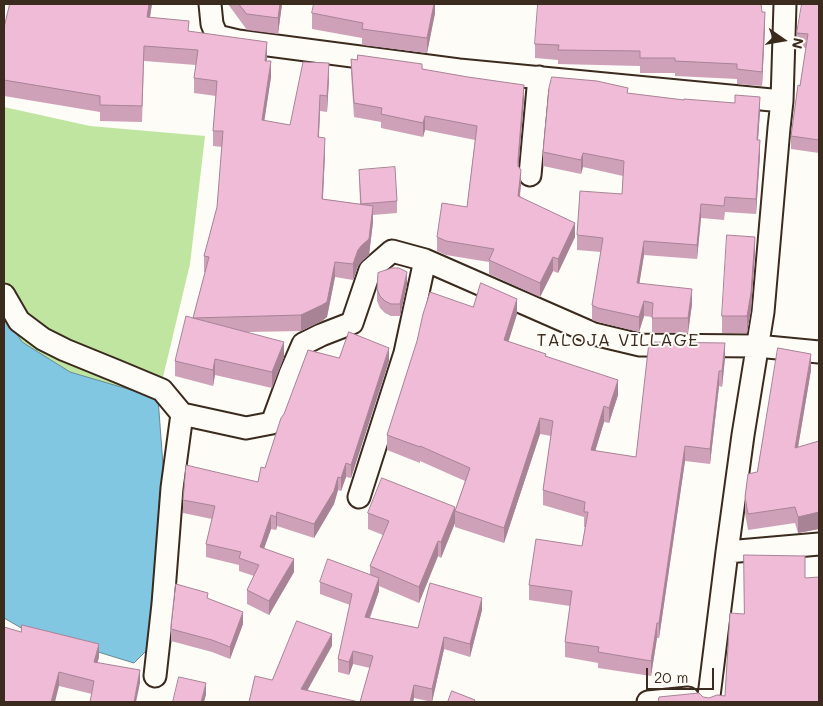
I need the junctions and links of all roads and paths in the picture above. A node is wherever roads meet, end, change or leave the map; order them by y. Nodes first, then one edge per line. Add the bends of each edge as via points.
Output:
1 (210, 4) edge
2 (785, 4) edge
3 (539, 77) junction
4 (782, 101) junction
5 (530, 175) dead end
6 (425, 260) junction
7 (4, 295) edge
8 (757, 346) junction
9 (819, 352) edge
10 (182, 414) junction
11 (359, 497) dead end
12 (819, 544) edge
13 (727, 552) junction
14 (155, 676) dead end
15 (709, 699) edge
16 (648, 702) edge

1 - 3 street via 217,36 238,41 459,70
2 - 4 street
3 - 4 street
3 - 5 street
4 - 8 street via 763,312
6 - 8 street via 594,334 640,345
6 - 10 street via 392,251 370,270 352,323 303,344 272,423 246,428
6 - 11 street via 405,352
7 - 10 street via 19,321 43,339 162,390
8 - 9 street
8 - 13 street
10 - 14 street
12 - 13 street
13 - 15 street
15 - 16 street

